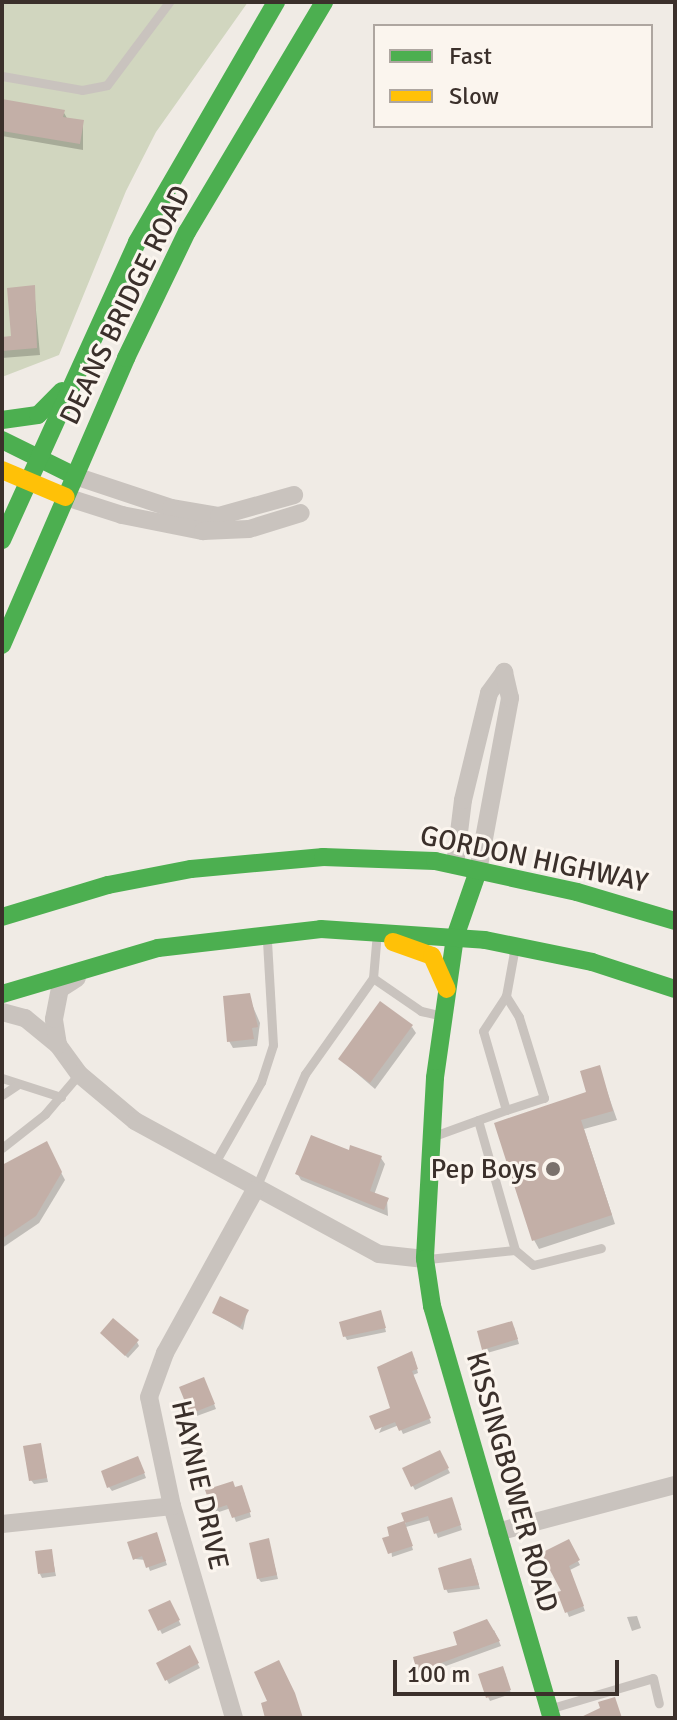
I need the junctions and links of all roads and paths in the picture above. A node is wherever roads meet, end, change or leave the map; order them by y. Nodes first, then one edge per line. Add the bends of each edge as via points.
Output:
1 (169, 2) edge
2 (276, 2) edge
3 (324, 2) edge
4 (2, 76) edge
5 (79, 365) junction
6 (2, 420) edge
7 (2, 440) edge
8 (37, 459) junction
9 (2, 470) edge
10 (75, 476) junction
11 (27, 482) junction
12 (294, 495) dead end
13 (66, 497) junction
14 (301, 513) dead end
15 (2, 540) edge
16 (2, 645) edge
17 (455, 865) junction
18 (478, 871) junction
19 (31, 907) junction
20 (2, 911) edge
21 (2, 917) edge
22 (675, 921) edge
23 (267, 932) junction
24 (455, 937) junction
25 (376, 942) junction
26 (515, 945) junction
27 (105, 961) junction
28 (373, 978) junction
29 (447, 989) junction
30 (675, 989) edge
31 (2, 994) edge
32 (506, 996) junction
33 (2, 1012) edge
34 (443, 1016) junction
35 (58, 1045) junction
36 (79, 1074) junction
37 (2, 1078) edge
38 (17, 1085) junction
39 (2, 1095) edge
40 (61, 1097) junction
41 (506, 1110) junction
42 (478, 1120) junction
43 (431, 1137) junction
44 (2, 1148) edge
45 (213, 1166) junction
46 (255, 1190) junction
47 (601, 1248) dead end
48 (515, 1250) junction
49 (425, 1259) junction
50 (675, 1485) edge
51 (172, 1506) junction
52 (2, 1524) edge
53 (497, 1532) junction
54 (659, 1703) dead end
55 (551, 1713) edge
56 (234, 1718) edge

1 - 4 lane via 107,85 82,90
2 - 5 main road, DEANS BRIDGE ROAD via 137,242
3 - 10 main road, DEANS BRIDGE ROAD via 187,232
5 - 6 main road via 45,411
5 - 8 main road, DEANS BRIDGE ROAD
7 - 8 main road
8 - 10 main road
8 - 11 main road, DEANS BRIDGE ROAD
9 - 11 main road
10 - 12 street via 171,508 219,516
10 - 13 main road, DEANS BRIDGE ROAD
11 - 13 main road
11 - 15 main road, DEANS BRIDGE ROAD
13 - 14 street via 203,531 249,529
13 - 16 main road, DEANS BRIDGE ROAD
17 - 18 main road, GORDON HIGHWAY
17 - 18 street, KISSINGBOWER ROAD via 489,693 504,672 510,698
17 - 19 main road, GORDON HIGHWAY via 379,858 270,860 136,879
17 - 24 main road, KISSINGBOWER ROAD
18 - 22 main road, GORDON HIGHWAY
18 - 24 main road, KISSINGBOWER ROAD
19 - 20 main road
19 - 21 main road, GORDON HIGHWAY
23 - 24 main road via 375,930
23 - 25 main road
23 - 27 main road
23 - 45 lane via 273,1045 261,1082
24 - 26 main road
24 - 29 main road, KISSINGBOWER ROAD
25 - 28 lane
25 - 29 main road via 423,950 438,965
26 - 30 main road
26 - 32 lane
27 - 31 main road
27 - 35 street via 60,989 54,1019
28 - 34 lane via 421,1011
28 - 46 lane via 305,1074
29 - 34 main road, KISSINGBOWER ROAD
32 - 41 lane via 483,1031
32 - 41 lane via 519,1017 544,1098
33 - 35 street via 25,1018
34 - 43 main road, KISSINGBOWER ROAD
35 - 36 street
36 - 40 lane
36 - 45 street via 135,1121
37 - 38 lane
38 - 39 lane
38 - 40 lane
40 - 44 lane
41 - 42 lane
42 - 43 lane
42 - 48 lane
43 - 49 main road, KISSINGBOWER ROAD
45 - 46 street
46 - 49 street via 379,1254
46 - 51 street, HAYNIE DRIVE via 165,1353 149,1397
47 - 48 lane via 533,1265
48 - 49 lane
49 - 53 main road, KISSINGBOWER ROAD via 432,1306
50 - 53 street
51 - 52 street
51 - 56 street, HAYNIE DRIVE
53 - 55 main road, KISSINGBOWER ROAD
54 - 55 lane via 653,1678

